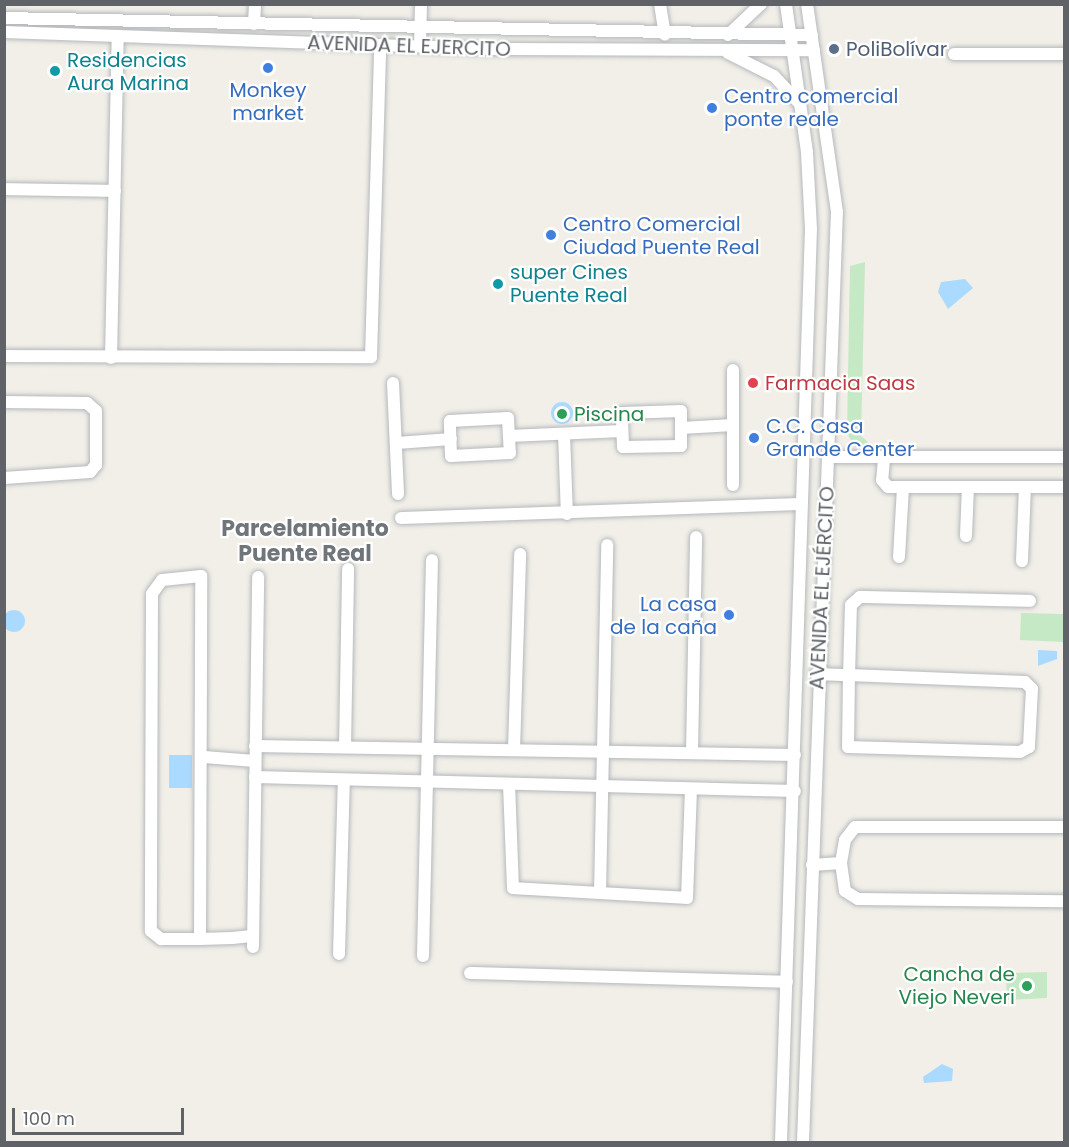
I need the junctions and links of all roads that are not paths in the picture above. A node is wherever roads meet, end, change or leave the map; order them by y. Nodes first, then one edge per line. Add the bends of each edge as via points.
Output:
1 (33, 4) edge
2 (255, 4) edge
3 (421, 4) edge
4 (660, 4) edge
5 (761, 4) edge
6 (786, 4) edge
7 (807, 4) edge
8 (4, 18) edge
9 (32, 19) junction
10 (254, 24) junction
11 (420, 28) junction
12 (4, 32) edge
13 (664, 35) junction
14 (728, 35) junction
15 (812, 35) junction
16 (118, 36) junction
17 (792, 36) junction
18 (380, 45) junction
19 (420, 46) junction
20 (703, 49) junction
21 (793, 50) junction
22 (814, 50) junction
23 (954, 54) dead end
24 (1065, 54) edge
25 (797, 80) junction
26 (819, 81) junction
27 (800, 104) junction
28 (4, 189) edge
29 (115, 191) junction
30 (4, 356) edge
31 (111, 358) junction
32 (733, 370) dead end
33 (393, 383) dead end
34 (4, 402) edge
35 (733, 425) junction
36 (681, 429) junction
37 (622, 431) junction
38 (564, 434) junction
39 (509, 436) junction
40 (450, 439) junction
41 (397, 443) junction
42 (828, 457) junction
43 (1065, 457) edge
44 (884, 459) junction
45 (4, 478) edge
46 (733, 485) dead end
47 (903, 487) junction
48 (968, 487) junction
49 (1024, 487) junction
50 (1065, 487) edge
51 (398, 494) dead end
52 (800, 504) junction
53 (567, 513) junction
54 (401, 518) dead end
55 (966, 536) dead end
56 (696, 537) dead end
57 (607, 545) dead end
58 (520, 554) dead end
59 (899, 557) dead end
60 (432, 560) dead end
61 (1022, 561) dead end
62 (348, 569) dead end
63 (258, 577) dead end
64 (1030, 601) dead end
65 (816, 674) junction
66 (849, 675) junction
67 (255, 746) junction
68 (345, 747) junction
69 (429, 748) junction
70 (514, 750) junction
71 (603, 751) junction
72 (692, 752) junction
73 (795, 755) junction
74 (204, 757) junction
75 (255, 761) junction
76 (255, 777) junction
77 (344, 780) junction
78 (429, 782) junction
79 (509, 784) junction
80 (604, 787) junction
81 (691, 790) junction
82 (795, 791) junction
83 (1065, 827) edge
84 (841, 863) junction
85 (812, 865) junction
86 (600, 893) junction
87 (1065, 901) edge
88 (200, 939) junction
89 (339, 954) dead end
90 (423, 956) dead end
91 (470, 973) dead end
92 (788, 982) junction
93 (781, 1143) edge
94 (803, 1143) edge

1 - 9 street
2 - 10 street
3 - 11 street
4 - 13 street
5 - 14 street
6 - 17 street, AVENIDA EL EJÉRCITO
7 - 15 street, AVENIDA EL EJÉRCITO
8 - 9 street, AVENIDA EL EJERCITO
9 - 10 street, AVENIDA EL EJERCITO
10 - 11 street, AVENIDA EL EJERCITO
11 - 13 street, AVENIDA EL EJERCITO
11 - 19 street
12 - 16 street, AVENIDA EL EJERCITO
13 - 14 street, AVENIDA EL EJERCITO
14 - 17 street, AVENIDA EL EJERCITO
15 - 17 street, AVENIDA EL EJERCITO
15 - 22 street, AVENIDA EL EJÉRCITO
16 - 18 street, AVENIDA EL EJERCITO
16 - 29 street
17 - 21 street, AVENIDA EL EJÉRCITO
18 - 19 street, AVENIDA EL EJERCITO
18 - 31 street via 370,357
19 - 20 street, AVENIDA EL EJERCITO
20 - 21 street, AVENIDA EL EJERCITO
20 - 27 street via 758,65
21 - 22 street, AVENIDA EL EJERCITO
21 - 25 street, AVENIDA EL EJÉRCITO
22 - 26 street, AVENIDA EL EJÉRCITO
23 - 24 street
25 - 26 street via 808,70
25 - 27 street, AVENIDA EL EJÉRCITO
26 - 42 street, AVENIDA EL EJÉRCITO via 837,212
27 - 52 street, AVENIDA EL EJÉRCITO via 811,201
28 - 29 street
29 - 31 street
30 - 31 street
32 - 35 street
33 - 41 street
34 - 45 street via 87,403 96,411 96,465 90,472
35 - 36 street
35 - 46 street
36 - 37 street via 681,446 623,447
36 - 37 street via 681,411 622,413
37 - 38 street
38 - 39 street
38 - 53 street
39 - 40 street via 510,453 452,456
39 - 40 street via 508,418 450,421
40 - 41 street
41 - 51 street
42 - 44 street
42 - 65 street, AVENIDA EL EJÉRCITO
43 - 44 street
44 - 47 street via 884,485
47 - 48 street
47 - 59 street
48 - 49 street
48 - 55 street
49 - 50 street
49 - 61 street
52 - 53 street
52 - 73 street, AVENIDA EL EJÉRCITO
53 - 54 street
56 - 72 street
57 - 71 street
58 - 70 street
60 - 69 street
62 - 68 street
63 - 67 street
64 - 66 street via 853,599
65 - 66 street
65 - 85 street, AVENIDA EL EJÉRCITO
66 - 66 street via 1025,682 1032,689 1029,747 1020,752 848,747
67 - 68 street
67 - 75 street
68 - 69 street
69 - 70 street
69 - 78 street
70 - 71 street
71 - 72 street
71 - 80 street
72 - 73 street
73 - 82 street, AVENIDA EL EJÉRCITO
74 - 75 street
74 - 88 street
74 - 88 street via 201,576 162,580 152,594 151,931 161,939
75 - 76 street
76 - 77 street
76 - 88 street via 252,942
77 - 78 street
77 - 89 street
78 - 79 street
78 - 90 street
79 - 80 street
79 - 86 street via 513,888
80 - 81 street
80 - 86 street
81 - 82 street
81 - 86 street via 687,898
82 - 92 street, AVENIDA EL EJÉRCITO
83 - 84 street via 855,827 845,840
84 - 85 street
84 - 87 street via 845,891 858,899
85 - 94 street, AVENIDA EL EJÉRCITO
91 - 92 street
92 - 93 street, AVENIDA EL EJÉRCITO

